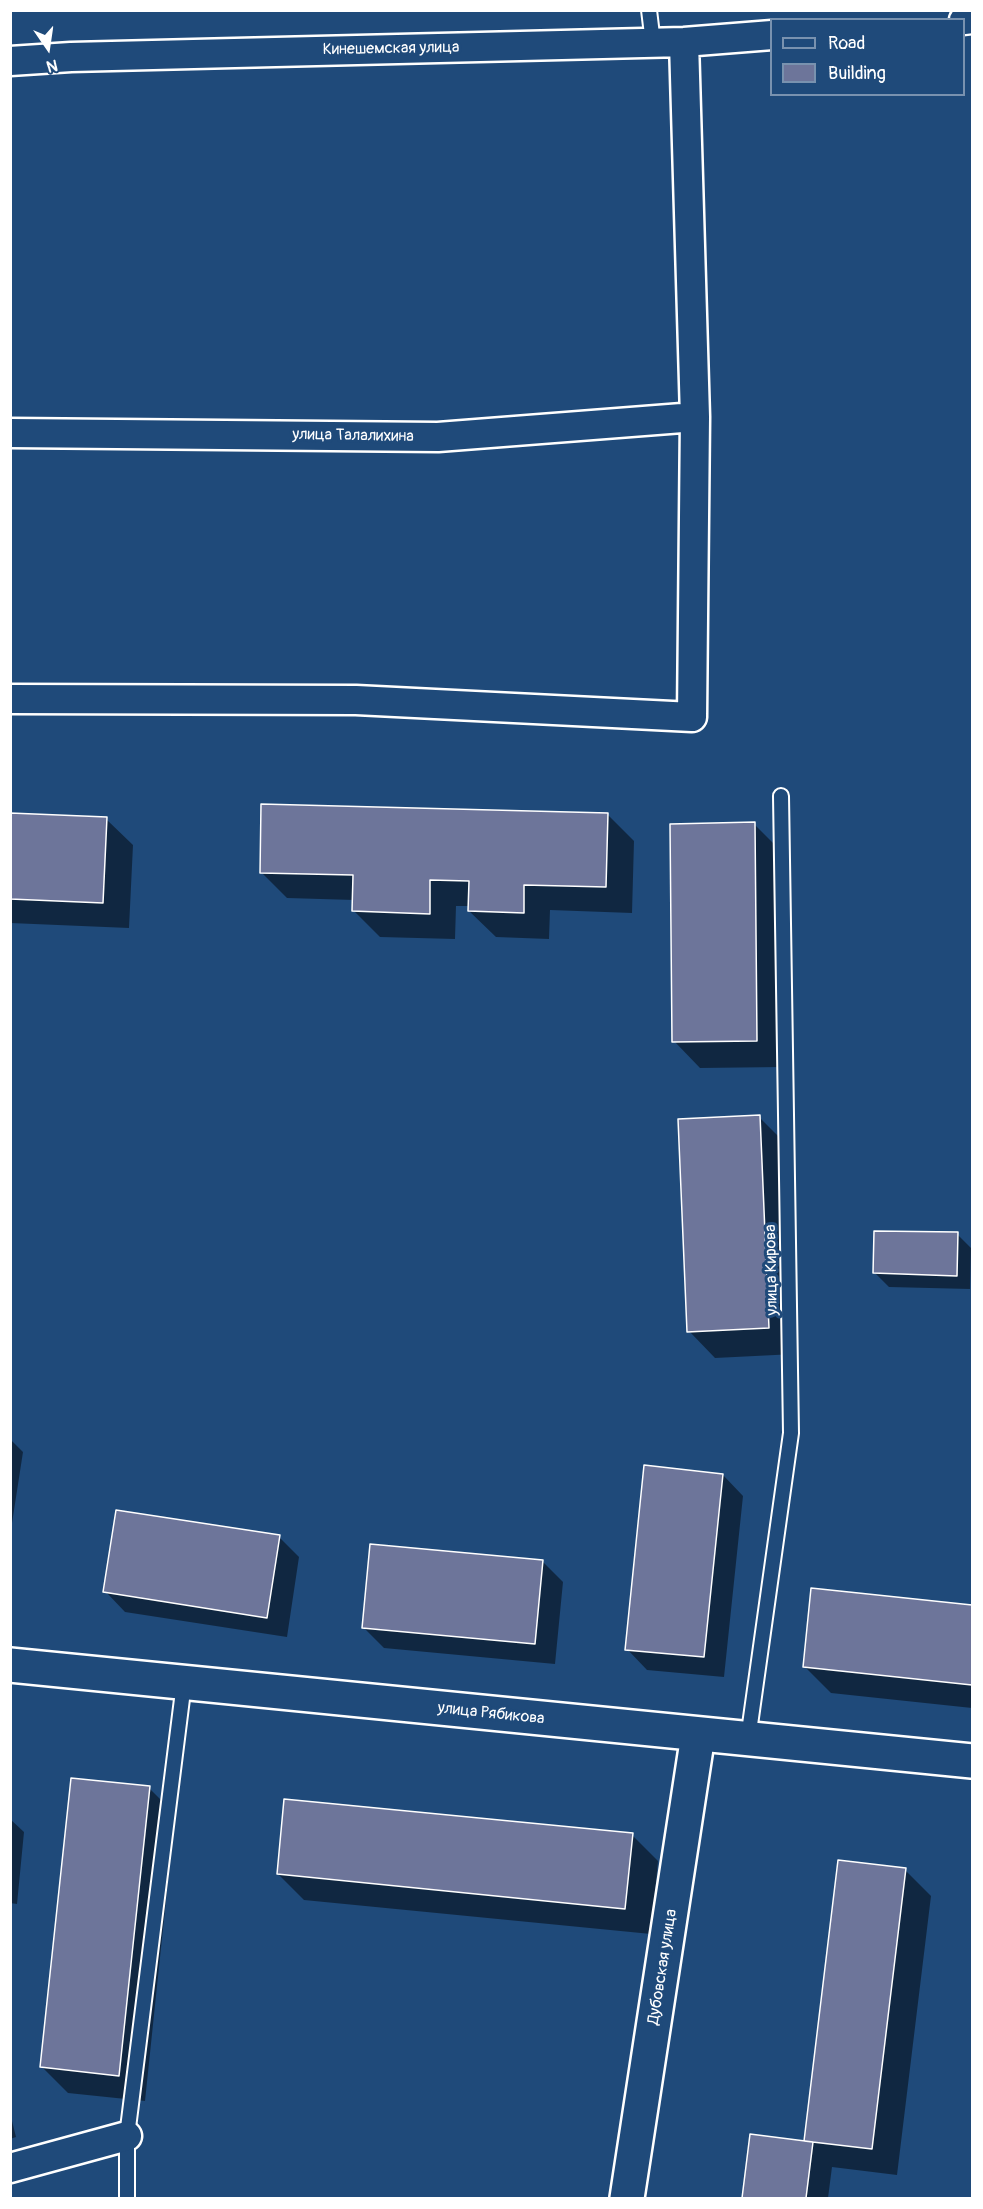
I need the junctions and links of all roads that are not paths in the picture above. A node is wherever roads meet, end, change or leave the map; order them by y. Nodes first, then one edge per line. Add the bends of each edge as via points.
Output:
1 (649, 10) edge
2 (770, 35) edge
3 (684, 42) junction
4 (652, 43) junction
5 (10, 61) edge
6 (695, 417) junction
7 (10, 433) edge
8 (10, 699) edge
9 (782, 796) dead end
10 (10, 1665) edge
11 (184, 1683) junction
12 (698, 1735) junction
13 (748, 1740) junction
14 (972, 1761) edge
15 (127, 2136) junction
16 (10, 2168) edge
17 (127, 2199) edge
18 (627, 2199) edge

1 - 4 lane
2 - 3 street, Кинешемская улица
3 - 4 street, Кинешемская улица
3 - 6 street
4 - 5 street, Кинешемская улица
6 - 7 street, улица Талалихина via 438,437
6 - 8 street via 692,717 356,700
9 - 13 lane, улица Кирова via 791,1432
10 - 11 main road, улица Рябикова
11 - 12 main road, улица Рябикова
11 - 15 lane
12 - 13 main road, улица Рябикова
12 - 18 main road, Дубовская улица
13 - 14 main road, улица Рябикова
15 - 16 street
15 - 17 lane

